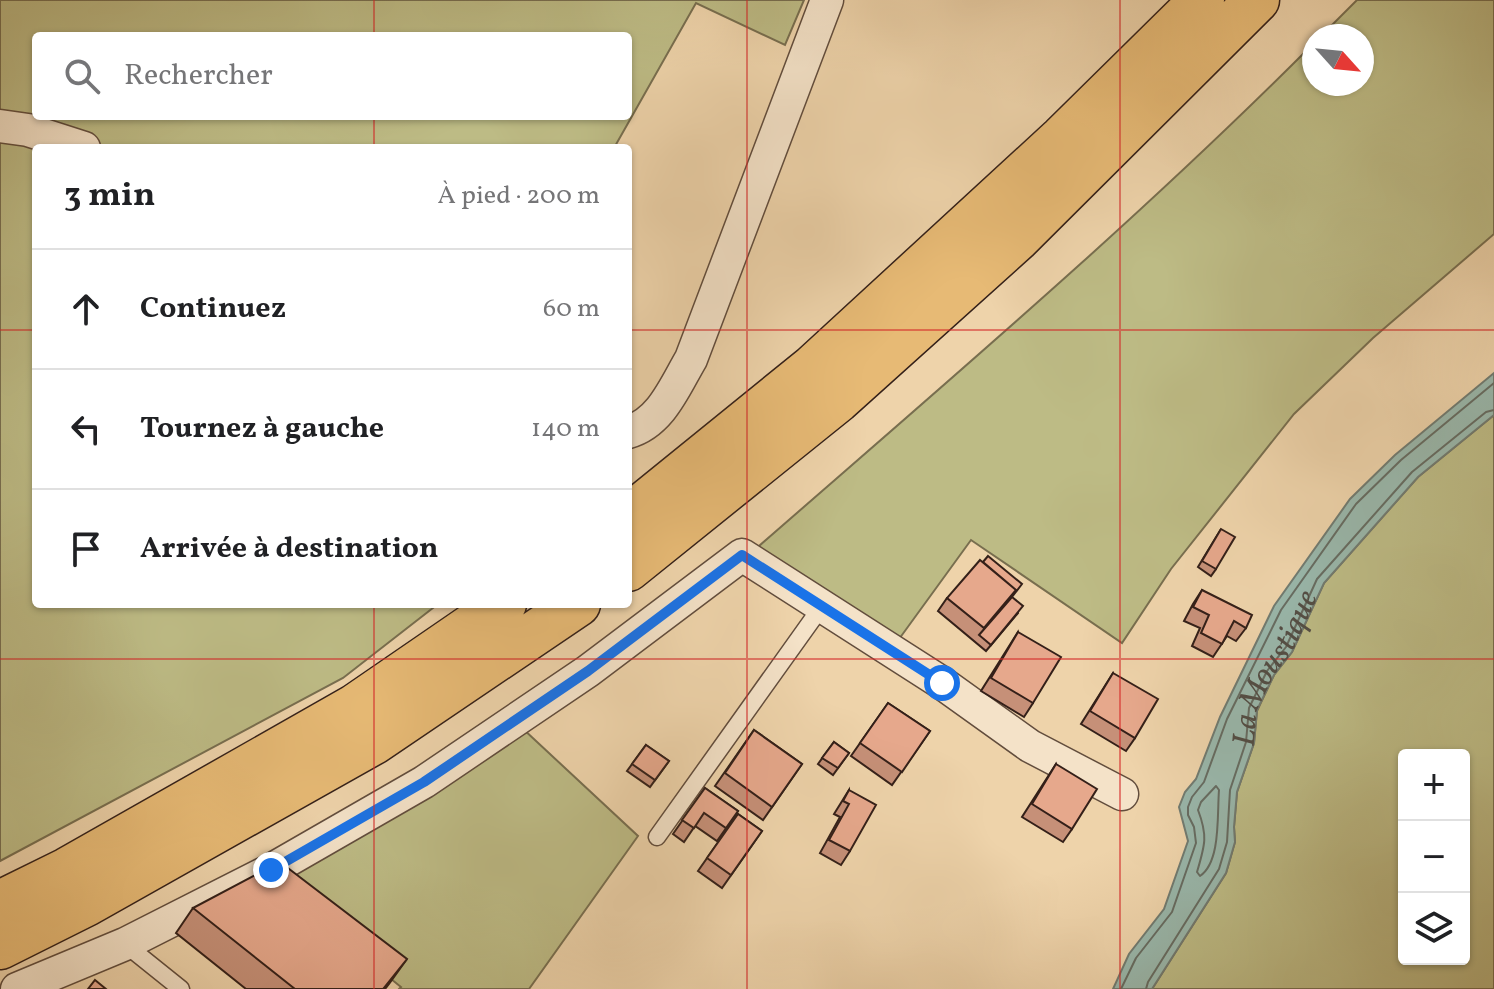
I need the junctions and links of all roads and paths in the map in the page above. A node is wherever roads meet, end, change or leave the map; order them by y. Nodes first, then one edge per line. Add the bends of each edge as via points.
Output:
1 (827, 0) edge
2 (1202, 0) edge
3 (1257, 0) edge
4 (0, 126) edge
5 (72, 144) edge
6 (632, 431) edge
7 (632, 514) edge
8 (632, 566) edge
9 (822, 606) junction
10 (498, 608) edge
11 (572, 608) edge
12 (1122, 794) dead end
13 (657, 837) dead end
14 (0, 903) edge
15 (125, 944) junction
16 (0, 947) edge
17 (17, 989) edge
18 (181, 989) edge

1 - 6 street via 691,359 663,408
2 - 7 highway via 1062,138 813,367
3 - 8 highway via 995,259 838,400
4 - 5 street
9 - 12 street via 1030,746
9 - 13 lane
9 - 15 street via 742,555 588,671 424,782 271,870
10 - 14 highway via 354,707
11 - 16 highway via 374,742
15 - 17 street
15 - 18 lane

